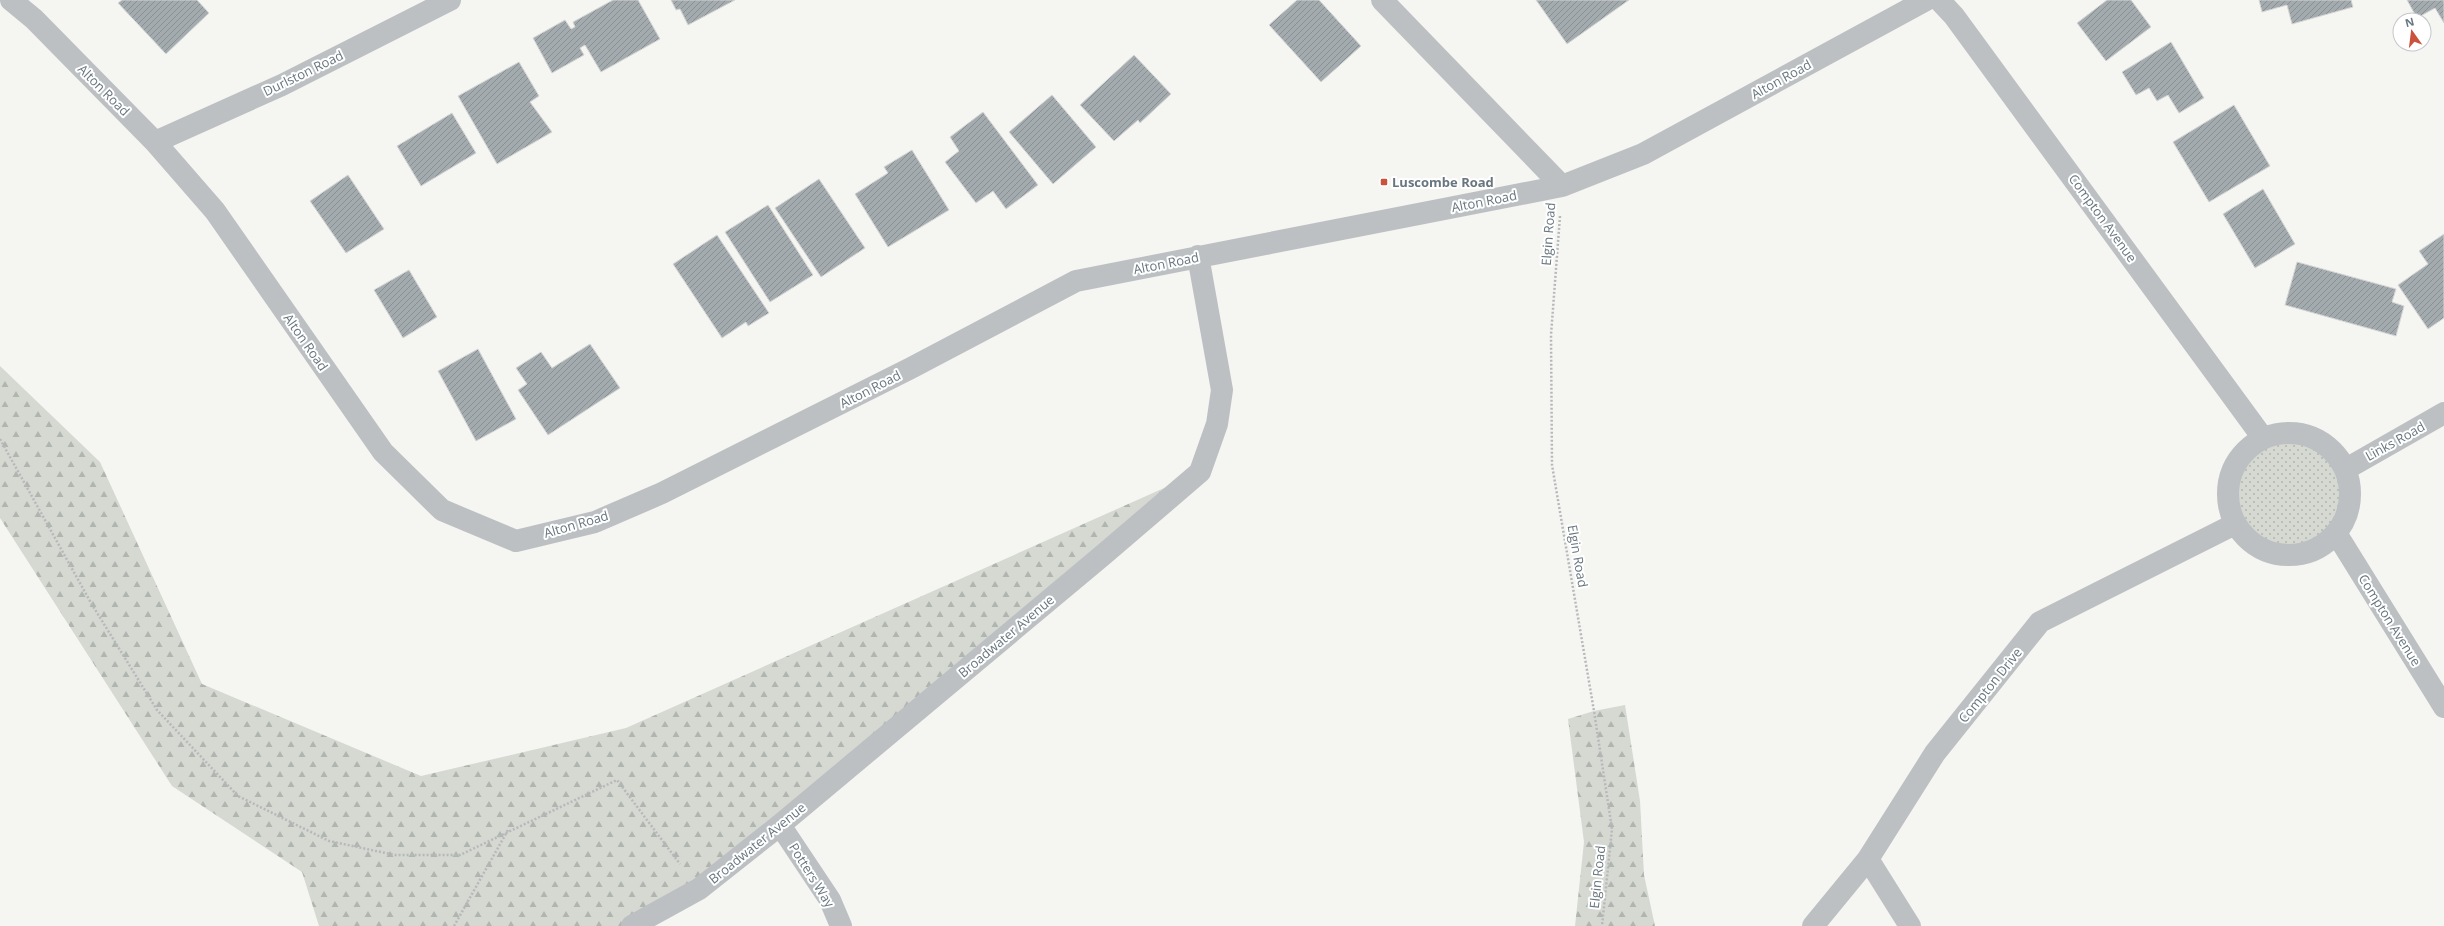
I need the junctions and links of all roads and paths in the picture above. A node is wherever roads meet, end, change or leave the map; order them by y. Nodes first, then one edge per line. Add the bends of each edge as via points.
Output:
1 (11, 0) edge
2 (450, 0) edge
3 (1382, 0) edge
4 (1926, 0) edge
5 (1939, 0) edge
6 (155, 142) junction
7 (1562, 186) junction
8 (1198, 256) junction
9 (2444, 413) edge
10 (2264, 438) junction
11 (0, 439) edge
12 (2346, 468) junction
13 (2236, 524) junction
14 (2336, 533) junction
15 (2444, 707) edge
16 (780, 825) junction
17 (508, 830) junction
18 (1868, 859) junction
19 (699, 889) junction
20 (454, 926) edge
21 (632, 926) edge
22 (841, 926) edge
23 (1602, 926) edge
24 (1813, 926) edge
25 (1910, 926) edge

1 - 6 street, Alton Road via 34,19
2 - 6 street, Durlston Road via 282,85
3 - 7 street
4 - 7 street, Alton Road via 1643,154
5 - 10 street, Compton Avenue via 1954,16
6 - 8 street, Alton Road via 215,211 383,452 442,510 516,541 595,522 662,493 911,368 1076,281
7 - 8 street, Alton Road
7 - 23 path, Elgin Road via 1551,335 1552,465 1612,829
8 - 16 street, Broadwater Avenue via 1222,390 1217,424 1200,472
9 - 12 street, Links Road
10 - 12 street via 2284,432 2301,433 2336,453
10 - 13 street via 2238,459 2229,480 2228,502
11 - 17 path via 91,603 156,710 238,796 329,841 395,855 460,855
12 - 14 street via 2351,489 2349,509
13 - 14 street via 2258,547 2278,554 2300,554 2320,547
13 - 18 street, Compton Drive via 2040,622 1935,752
14 - 15 street, Compton Avenue
16 - 19 street, Broadwater Avenue
16 - 22 street, Potters Way via 830,900
17 - 19 path via 617,780
17 - 20 path
18 - 24 street, Compton Drive
18 - 25 street
19 - 21 street, Broadwater Avenue

